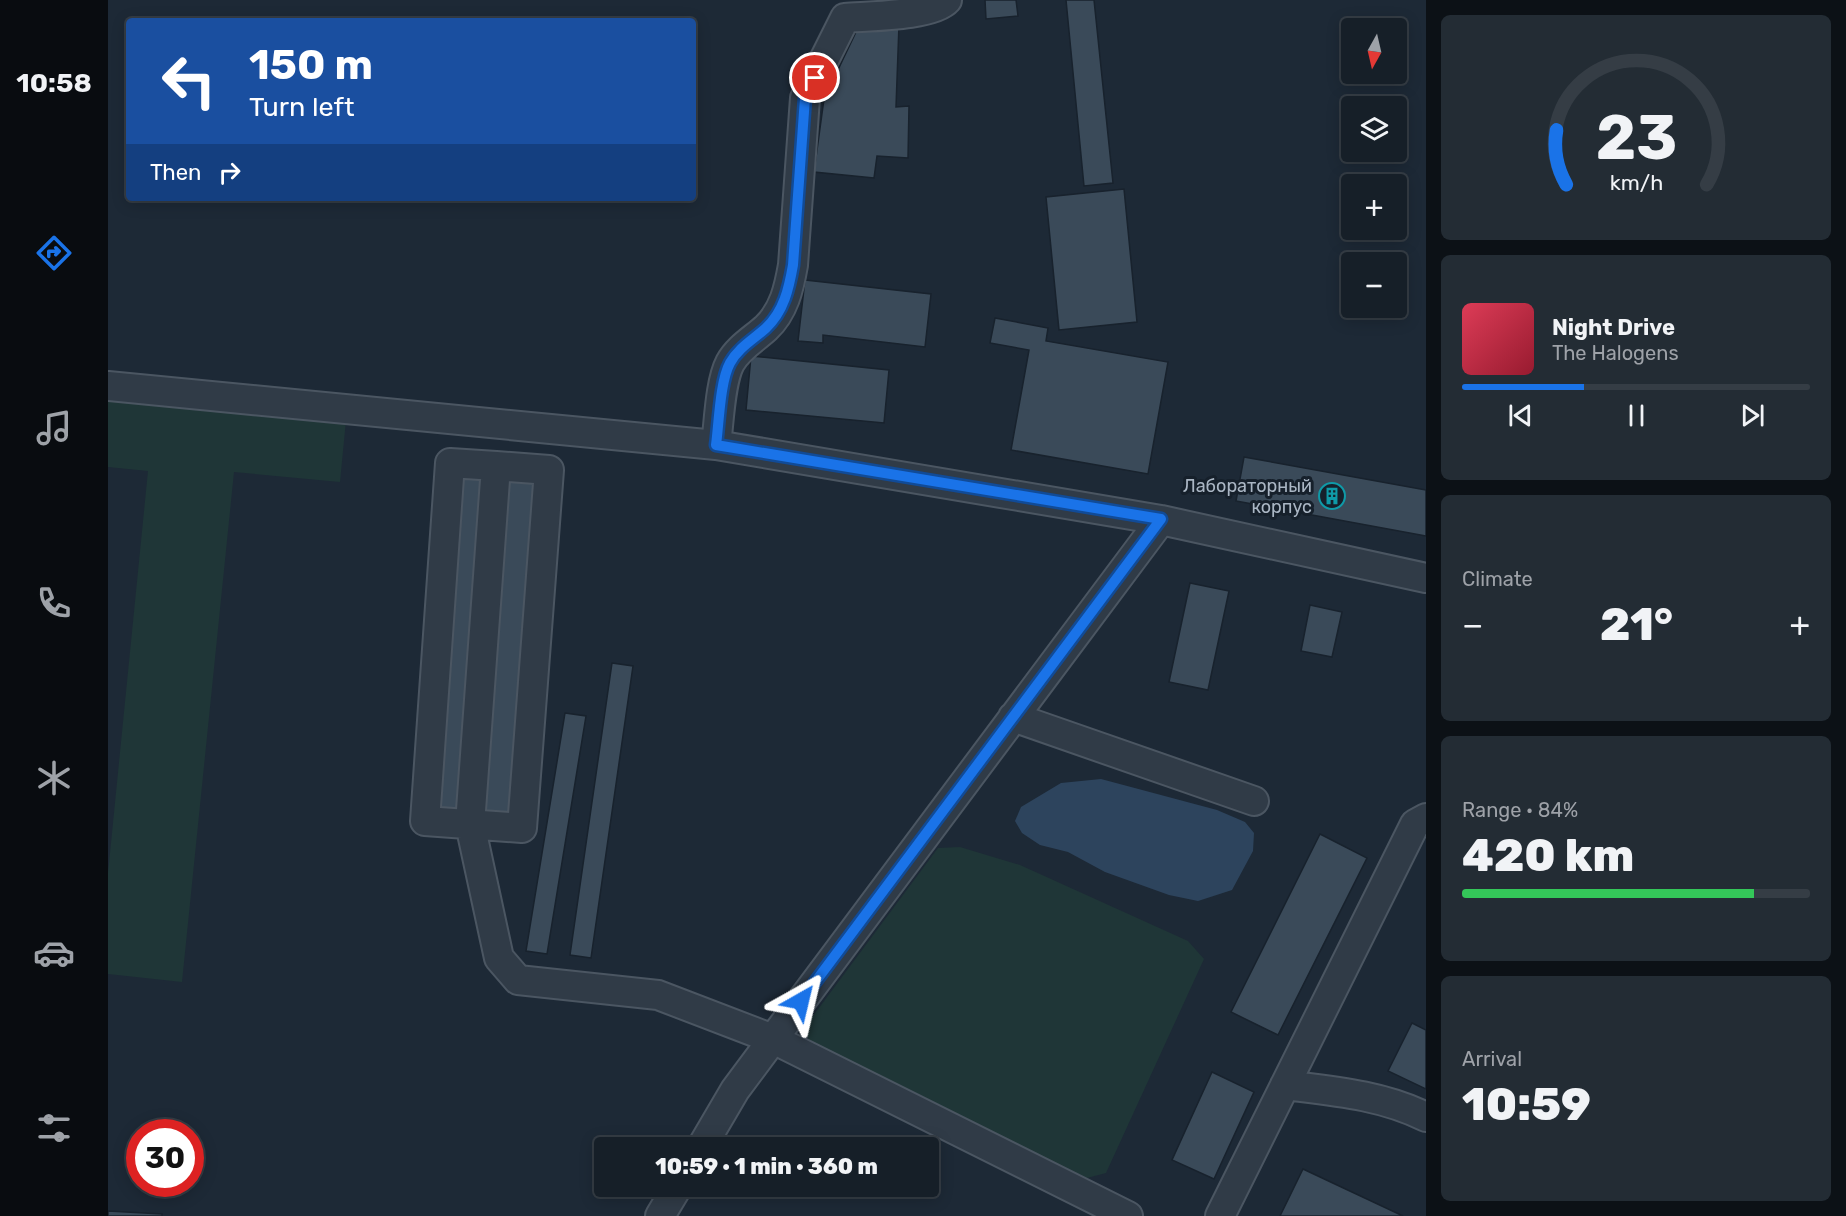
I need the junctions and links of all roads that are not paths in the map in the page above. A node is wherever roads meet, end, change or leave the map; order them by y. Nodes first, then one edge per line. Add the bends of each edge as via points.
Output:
1 (947, 0) edge
2 (108, 386) edge
3 (716, 445) junction
4 (496, 466) junction
5 (1161, 519) junction
6 (1426, 578) edge
7 (1013, 717) junction
8 (1254, 801) dead end
9 (1426, 819) edge
10 (470, 824) junction
11 (773, 1039) junction
12 (1285, 1085) junction
13 (1426, 1117) edge
14 (707, 1137) edge
15 (671, 1197) edge
16 (660, 1216) edge
17 (1128, 1216) edge
18 (1220, 1216) edge

1 - 3 street via 925,11 845,18 805,98 789,288 774,318 728,366
2 - 3 street
3 - 5 street
4 - 10 street
4 - 10 street via 450,463 425,821
4 - 10 street via 549,470 522,828
5 - 6 street
5 - 7 street
7 - 8 street
7 - 11 street
9 - 12 street via 1415,824
10 - 11 street via 500,958 518,980 658,995
11 - 14 street via 735,1090
11 - 17 street
12 - 13 street via 1375,1099
12 - 18 street
15 - 16 street

